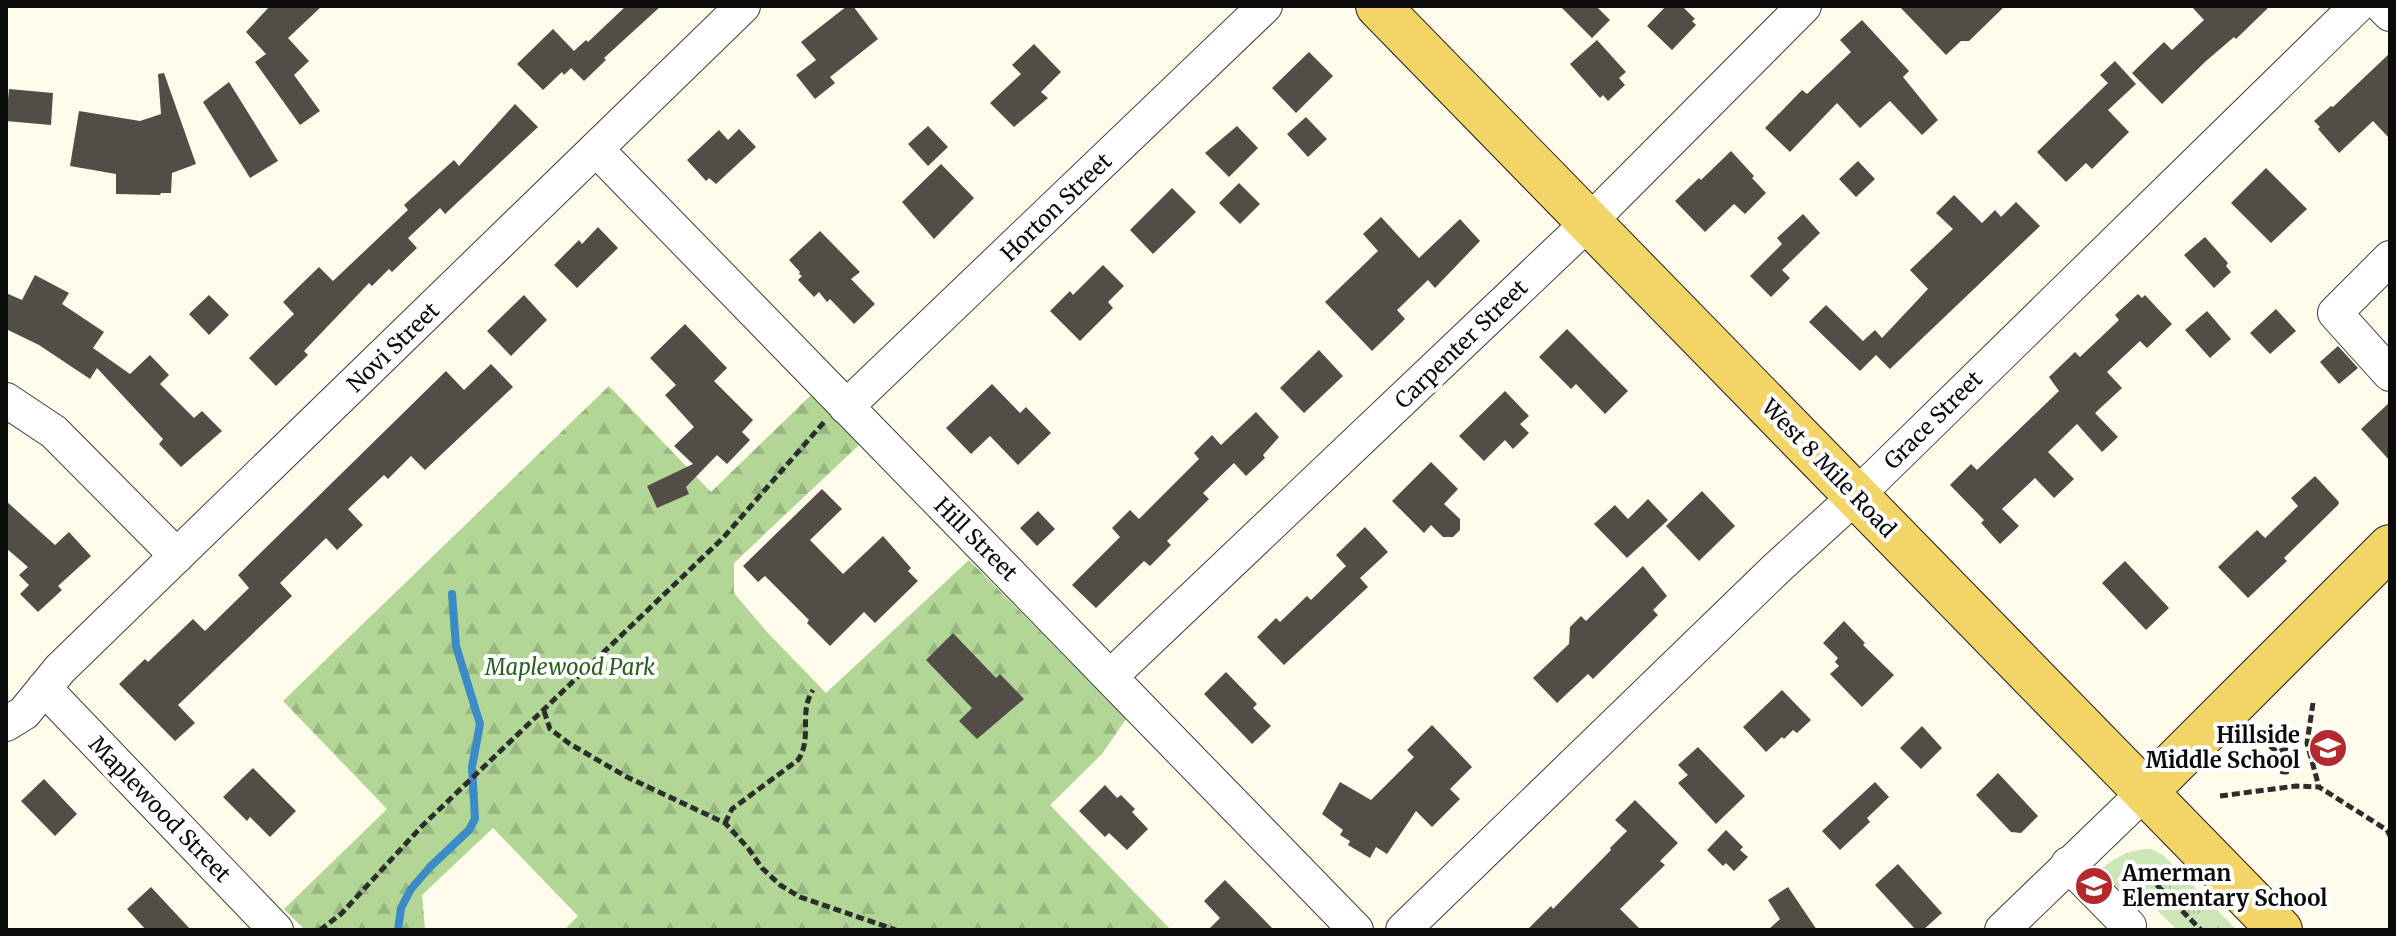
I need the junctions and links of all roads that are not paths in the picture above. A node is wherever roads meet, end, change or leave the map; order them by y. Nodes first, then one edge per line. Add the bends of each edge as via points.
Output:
1 (743, 6) edge
2 (1265, 6) edge
3 (1378, 6) edge
4 (1804, 6) edge
5 (2357, 6) edge
6 (2382, 6) edge
7 (2390, 14) edge
8 (596, 149) junction
9 (1589, 222) junction
10 (2390, 258) edge
11 (2390, 374) edge
12 (6, 400) edge
13 (846, 407) junction
14 (1856, 496) junction
15 (2390, 547) edge
16 (177, 556) junction
17 (1111, 676) junction
18 (44, 688) junction
19 (6, 724) edge
20 (2145, 792) junction
21 (2068, 864) junction
22 (2129, 926) dead end
23 (276, 930) edge
24 (1356, 930) edge
25 (1403, 930) edge
26 (2002, 930) edge
27 (2280, 930) edge

1 - 8 street, Novi Street
2 - 13 street, Horton Street
3 - 9 main road, West 8 Mile Road
4 - 9 street, Carpenter Street
5 - 14 street, Grace Street
6 - 7 street
8 - 13 street, Hill Street
8 - 16 street, Novi Street
9 - 14 main road, West 8 Mile Road
9 - 17 street, Carpenter Street
10 - 11 street via 2335,313
12 - 16 street via 54,432
13 - 17 street, Hill Street
14 - 20 main road, West 8 Mile Road
14 - 25 street, Grace Street
15 - 20 main road
16 - 18 street, Novi Street
17 - 24 street, Hill Street
18 - 19 street, Novi Street via 24,713
18 - 23 street, Maplewood Street
20 - 21 street
20 - 27 main road, West 8 Mile Road
21 - 22 street
21 - 26 street

